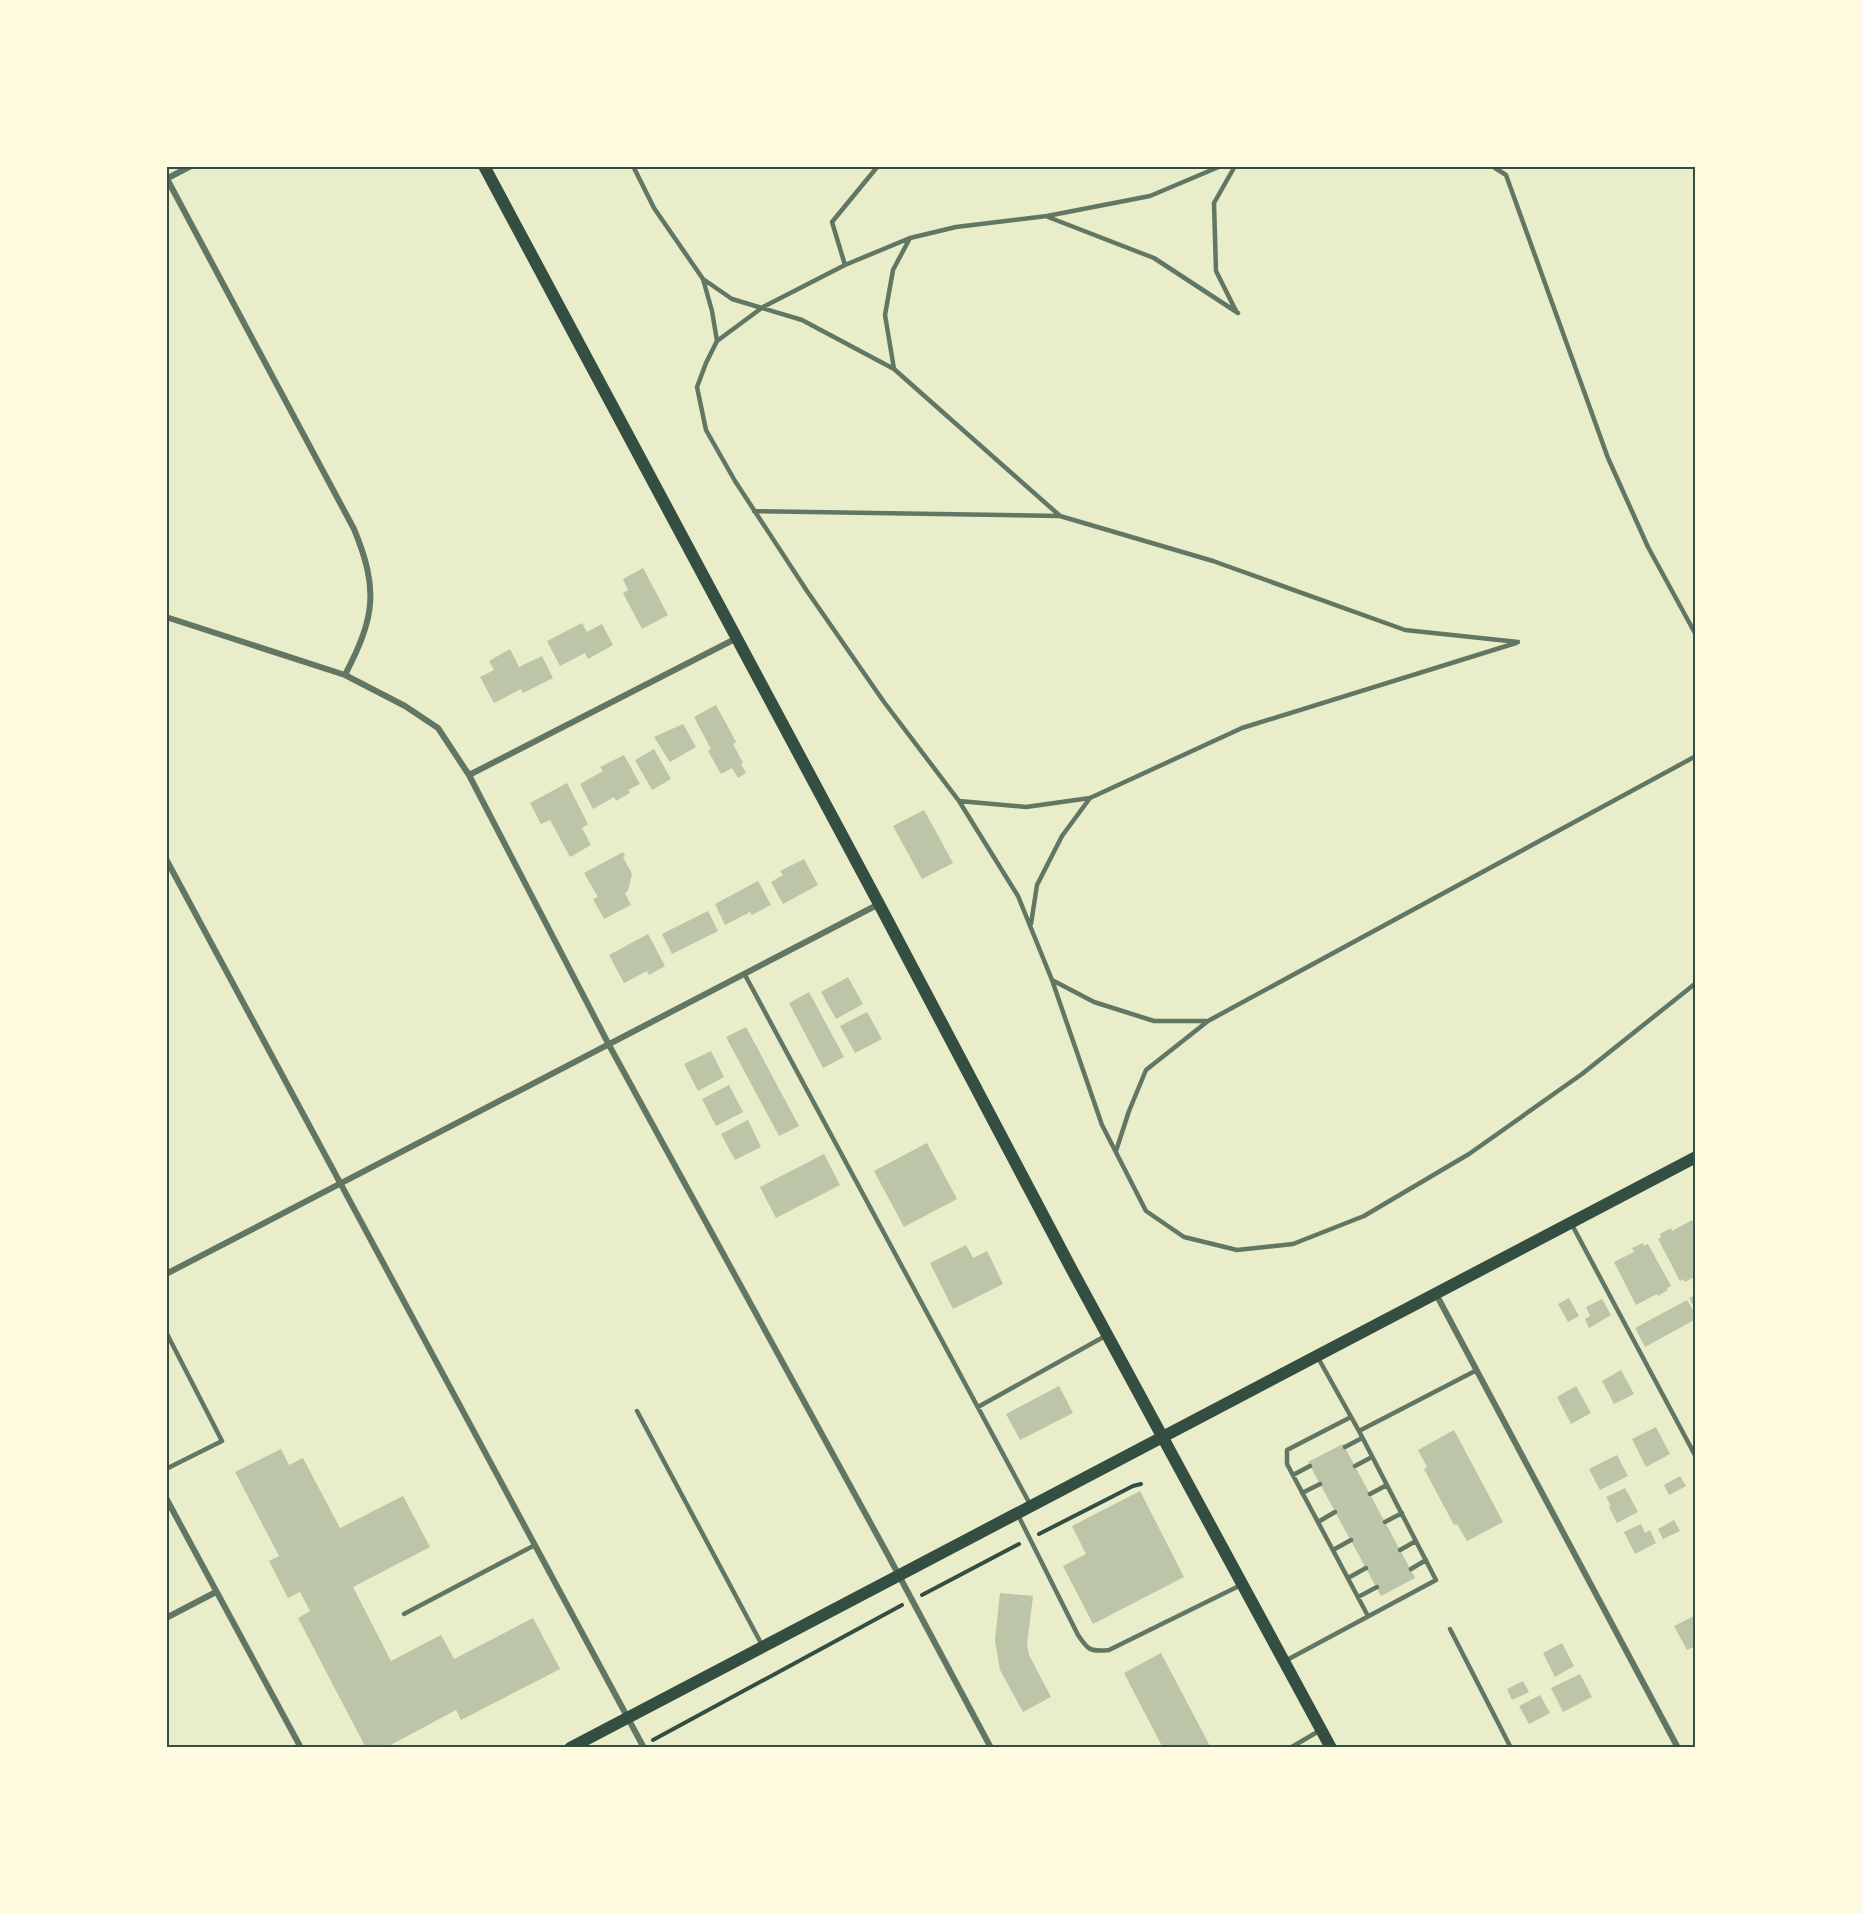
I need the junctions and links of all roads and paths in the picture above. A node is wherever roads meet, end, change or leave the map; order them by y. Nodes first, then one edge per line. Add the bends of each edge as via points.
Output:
1 (191, 166) edge
2 (484, 166) edge
3 (633, 166) edge
4 (878, 166) edge
5 (1221, 166) edge
6 (1235, 166) edge
7 (1492, 166) edge
8 (1503, 166) edge
9 (1506, 175) junction
10 (167, 178) edge
11 (1047, 216) junction
12 (910, 238) junction
13 (845, 265) junction
14 (703, 279) junction
15 (763, 307) junction
16 (717, 341) junction
17 (894, 369) junction
18 (754, 511) junction
19 (1060, 516) junction
20 (166, 617) edge
21 (1695, 635) edge
22 (737, 638) junction
23 (345, 675) junction
24 (1695, 756) edge
25 (469, 776) junction
26 (1090, 798) junction
27 (959, 801) junction
28 (166, 859) edge
29 (879, 904) junction
30 (1031, 927) junction
31 (745, 975) junction
32 (1052, 980) junction
33 (1695, 983) edge
34 (1208, 1021) junction
35 (609, 1045) junction
36 (1116, 1152) junction
37 (1695, 1157) edge
38 (341, 1184) junction
39 (1571, 1223) junction
40 (166, 1274) edge
41 (1436, 1294) junction
42 (166, 1332) edge
43 (1107, 1335) junction
44 (1316, 1356) junction
45 (1477, 1370) junction
46 (978, 1407) junction
47 (637, 1411) dead end
48 (1351, 1417) junction
49 (1359, 1431) junction
50 (1162, 1436) junction
51 (1362, 1438) junction
52 (1345, 1447) dead end
53 (1372, 1456) junction
54 (1695, 1457) edge
55 (1310, 1466) dead end
56 (1355, 1466) dead end
57 (166, 1469) edge
58 (1293, 1475) junction
59 (1142, 1484) dead end
60 (1320, 1484) dead end
61 (1387, 1485) junction
62 (1302, 1494) junction
63 (1370, 1494) dead end
64 (166, 1498) edge
65 (1031, 1506) junction
66 (1335, 1512) dead end
67 (1017, 1513) junction
68 (1402, 1513) junction
69 (1318, 1522) junction
70 (1385, 1522) dead end
71 (1030, 1538) junction
72 (1351, 1540) dead end
73 (1416, 1541) junction
74 (536, 1545) junction
75 (1333, 1550) junction
76 (1400, 1550) dead end
77 (1426, 1560) junction
78 (1366, 1568) dead end
79 (1411, 1569) dead end
80 (900, 1576) junction
81 (1348, 1578) junction
82 (1243, 1584) junction
83 (1377, 1587) dead end
84 (216, 1592) junction
85 (1358, 1597) junction
86 (912, 1600) junction
87 (404, 1614) dead end
88 (1368, 1616) junction
89 (166, 1618) edge
90 (1450, 1629) dead end
91 (763, 1647) junction
92 (1284, 1661) junction
93 (628, 1717) junction
94 (1322, 1730) junction
95 (644, 1746) edge
96 (301, 1748) edge
97 (570, 1748) edge
98 (991, 1748) edge
99 (1290, 1748) edge
100 (1331, 1748) edge
101 (1511, 1748) edge
102 (1678, 1748) edge

1 - 10 street
2 - 22 main road
3 - 14 lane via 654,208
4 - 13 lane via 832,222
5 - 11 lane via 1150,196
6 - 11 lane via 1214,203 1216,272 1238,313 1154,258
7 - 9 lane
8 - 9 lane
9 - 21 lane via 1608,458 1648,547
10 - 23 street via 364,554 370,613
11 - 12 lane via 956,227
12 - 13 lane
12 - 17 lane via 893,270 885,315
13 - 15 lane
14 - 15 lane via 732,299
14 - 16 lane
15 - 16 lane
15 - 17 lane via 802,320
16 - 18 lane via 697,387 706,430
17 - 19 lane
18 - 19 lane
18 - 27 lane via 878,693
19 - 26 lane via 1213,561 1406,630 1518,642 1242,728
20 - 23 street
22 - 25 street
22 - 29 main road
23 - 25 street via 438,728
24 - 34 lane
25 - 35 street
26 - 27 lane via 1026,807
26 - 30 lane via 1062,836 1037,885
27 - 30 lane via 1018,897
28 - 38 street
29 - 31 street
29 - 43 main road
30 - 32 lane
31 - 35 street
31 - 46 lane
32 - 34 lane via 1094,1002 1154,1021
32 - 36 lane via 1102,1125
33 - 36 lane via 1582,1074 1469,1154 1364,1216 1293,1244 1237,1250 1184,1238 1146,1211
34 - 36 lane via 1146,1070
35 - 38 street
35 - 80 street
37 - 39 main road
38 - 40 street
38 - 74 street
39 - 41 main road
39 - 54 lane
41 - 44 main road
41 - 45 street
42 - 57 lane via 222,1441
43 - 46 lane
43 - 50 main road
44 - 48 lane
44 - 50 main road
45 - 49 lane
45 - 102 street
46 - 65 lane
47 - 91 lane
48 - 49 lane
48 - 58 lane via 1287,1450 1287,1464
49 - 51 lane
50 - 65 main road
50 - 82 main road
51 - 52 lane
51 - 53 lane
53 - 56 lane
53 - 61 lane
55 - 58 lane
58 - 62 lane
59 - 71 path
60 - 62 lane
61 - 63 lane
61 - 68 lane
62 - 69 lane
64 - 84 street
65 - 67 main road
66 - 69 lane
67 - 71 lane
67 - 80 main road
68 - 70 lane
68 - 73 lane
69 - 75 lane
71 - 82 lane via 1078,1635 1096,1652 1108,1650
71 - 86 path
72 - 75 lane
73 - 76 lane
73 - 77 lane
74 - 87 lane
74 - 93 street
75 - 81 lane
77 - 79 lane
77 - 88 lane via 1436,1580
78 - 81 lane
80 - 86 street
80 - 91 main road
81 - 85 lane
82 - 92 main road
83 - 85 lane
84 - 89 street
84 - 96 street
85 - 88 lane
86 - 95 path
86 - 98 street
88 - 92 lane
90 - 101 lane
91 - 93 main road
92 - 94 main road
93 - 95 street
93 - 97 main road
94 - 99 lane
94 - 100 main road

